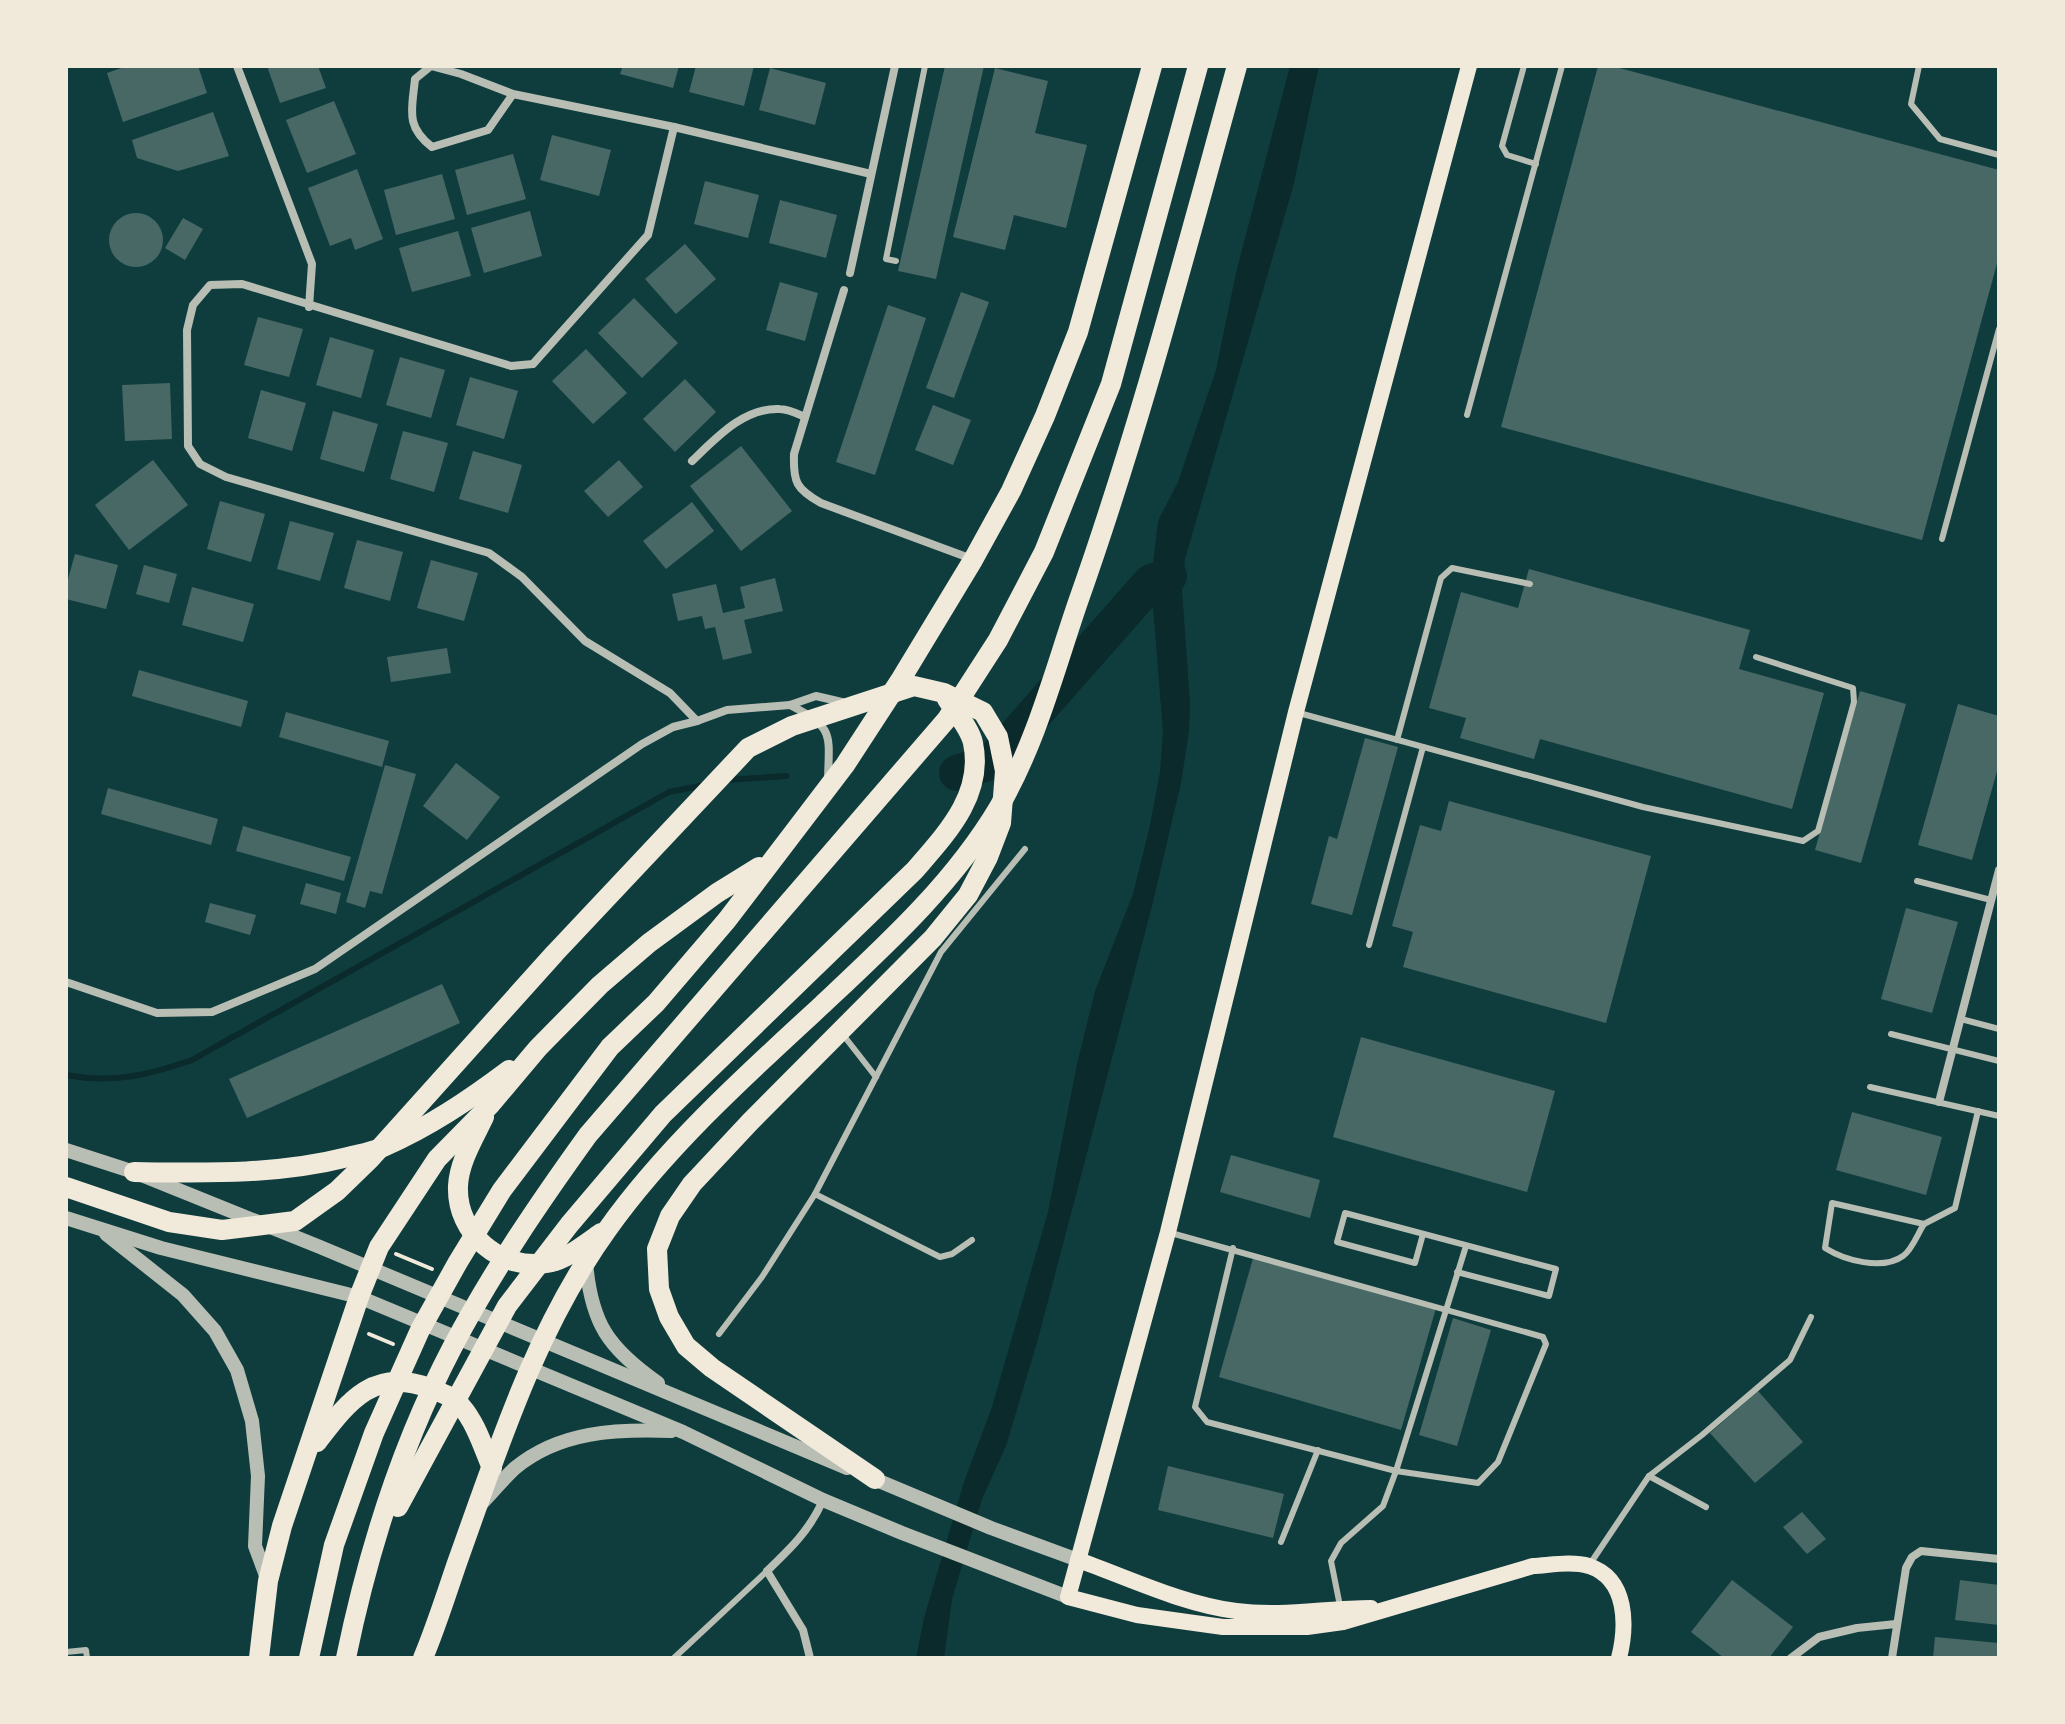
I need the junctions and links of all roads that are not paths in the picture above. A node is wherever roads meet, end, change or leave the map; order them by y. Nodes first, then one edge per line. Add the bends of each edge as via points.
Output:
1 (237, 66) edge
2 (895, 66) edge
3 (925, 66) edge
4 (1152, 66) edge
5 (1198, 66) edge
6 (1237, 66) edge
7 (1469, 66) edge
8 (1524, 66) edge
9 (1562, 66) edge
10 (1919, 66) edge
11 (513, 94) junction
12 (674, 127) junction
13 (1999, 155) edge
14 (1536, 164) junction
15 (871, 174) junction
16 (896, 261) dead end
17 (850, 273) dead end
18 (844, 290) dead end
19 (309, 307) junction
20 (1999, 329) edge
21 (1467, 415) dead end
22 (805, 417) junction
23 (692, 461) dead end
24 (1942, 539) dead end
25 (973, 560) junction
26 (1530, 584) dead end
27 (1756, 657) dead end
28 (901, 679) junction
29 (944, 693) junction
30 (790, 705) junction
31 (1296, 712) junction
32 (697, 721) junction
33 (1397, 740) junction
34 (1423, 747) junction
35 (828, 785) junction
36 (1025, 849) dead end
37 (769, 861) junction
38 (1999, 870) edge
39 (1917, 881) dead end
40 (1991, 900) junction
41 (1369, 945) dead end
42 (66, 982) edge
43 (1961, 1019) junction
44 (1999, 1029) edge
45 (839, 1030) dead end
46 (1891, 1034) dead end
47 (538, 1048) junction
48 (1953, 1050) junction
49 (1999, 1061) edge
50 (876, 1077) junction
51 (1870, 1087) dead end
52 (1939, 1102) junction
53 (490, 1105) junction
54 (1978, 1111) junction
55 (1999, 1116) edge
56 (66, 1150) edge
57 (134, 1172) junction
58 (66, 1187) edge
59 (815, 1194) junction
60 (66, 1218) edge
61 (1924, 1224) junction
62 (97, 1227) junction
63 (607, 1229) junction
64 (1168, 1232) junction
65 (1423, 1234) junction
66 (972, 1240) dead end
67 (1466, 1246) junction
68 (1233, 1248) junction
69 (586, 1262) junction
70 (370, 1268) junction
71 (1457, 1272) junction
72 (359, 1297) junction
73 (1445, 1309) junction
74 (1811, 1317) dead end
75 (719, 1334) dead end
76 (542, 1341) junction
77 (530, 1368) junction
78 (679, 1398) junction
79 (683, 1432) junction
80 (1318, 1450) junction
81 (307, 1455) junction
82 (492, 1468) junction
83 (1396, 1471) junction
84 (1649, 1476) junction
85 (875, 1479) junction
86 (823, 1500) junction
87 (1706, 1507) dead end
88 (477, 1508) junction
89 (1281, 1542) dead end
90 (371, 1556) junction
91 (1999, 1559) edge
92 (1078, 1560) junction
93 (1588, 1566) junction
94 (767, 1571) junction
95 (268, 1581) junction
96 (1068, 1597) junction
97 (1341, 1615) junction
98 (1896, 1624) junction
99 (66, 1652) edge
100 (87, 1658) edge
101 (259, 1658) edge
102 (309, 1658) edge
103 (346, 1658) edge
104 (423, 1658) edge
105 (674, 1658) edge
106 (810, 1658) edge
107 (1619, 1658) edge
108 (1791, 1658) edge
109 (1892, 1658) edge

1 - 19 street via 312,264
2 - 15 street
3 - 16 lane via 886,259
4 - 25 highway via 1078,332 1022,466
5 - 90 highway via 1111,384 1021,599 947,719 588,1135 540,1202 491,1279 429,1396
6 - 63 highway via 1093,560 1025,755 981,837 825,1012 697,1126
7 - 31 main road
8 - 14 lane via 1502,146 1507,155
9 - 14 lane
10 - 13 lane via 1911,104 1940,139
11 - 11 street via 431,66 415,79 411,118 418,136 432,147 488,130
11 - 12 street
12 - 15 street
12 - 19 street via 648,235 533,364 511,366
14 - 21 lane
15 - 17 street
18 - 22 street
19 - 32 street via 242,284 210,285 193,305 187,330 188,446 200,464 271,491 489,553 522,577 585,641 670,693
20 - 24 lane
22 - 23 street via 781,409 750,413
22 - 25 street via 793,476 803,493
25 - 28 highway
26 - 33 lane via 1452,568 1441,578
27 - 34 lane via 1853,688 1854,702 1818,831 1803,841 1643,807
28 - 30 street via 845,703 816,696
28 - 35 highway
29 - 58 highway via 914,686 792,726 748,748 370,1159 295,1221 222,1230 169,1222
29 - 85 highway via 983,712 998,737 1005,771 1001,823 988,857 968,895 933,938 692,1184 670,1216 657,1249 659,1289 686,1346
29 - 90 highway via 973,741 974,780 966,804 915,870 663,1114 569,1225 507,1306
30 - 32 street via 727,710
30 - 35 street via 827,729
31 - 33 lane
31 - 64 main road
32 - 42 street via 642,744 315,969 212,1012 157,1013
33 - 34 lane
34 - 41 lane
35 - 37 highway
36 - 50 lane via 941,952
37 - 47 highway via 649,943
37 - 102 highway via 727,920 656,1003 610,1047 502,1190 458,1262 420,1330 374,1433 334,1545
38 - 40 street
39 - 40 lane
40 - 43 street
43 - 44 lane
43 - 48 street
45 - 50 lane
46 - 48 lane
47 - 53 highway
47 - 57 highway via 446,1115 381,1149 266,1171
48 - 49 lane
48 - 52 street
50 - 59 lane
51 - 52 lane
52 - 54 lane
53 - 63 highway via 458,1187 463,1219 484,1247 521,1265 550,1263
53 - 70 highway via 437,1159
54 - 55 lane
54 - 61 lane via 1955,1208
56 - 57 street
57 - 70 street
59 - 66 lane via 940,1257
59 - 75 lane
60 - 62 street
61 - 61 lane via 1832,1203 1825,1248 1839,1257 1885,1264 1905,1255
62 - 72 street
62 - 95 street via 183,1295 215,1331 237,1370 252,1421 258,1476 255,1546
63 - 69 highway
64 - 68 lane
64 - 92 main road
65 - 65 lane via 1345,1213 1337,1242 1415,1263
65 - 67 lane
67 - 71 lane
67 - 71 lane via 1556,1269 1549,1296
68 - 73 lane
68 - 80 lane via 1195,1407 1207,1422
69 - 76 highway
69 - 78 street via 589,1294 602,1329 642,1372
70 - 72 highway
70 - 76 street
71 - 73 lane
72 - 77 street
72 - 81 highway
73 - 83 lane
73 - 83 lane via 1543,1337 1546,1344 1498,1462 1478,1483
74 - 84 lane via 1790,1360
76 - 77 highway
76 - 78 street
77 - 79 street
77 - 82 highway
78 - 85 street
79 - 86 street
79 - 88 street via 626,1429 557,1443 516,1468
80 - 83 lane
80 - 89 lane
81 - 82 highway via 360,1392 386,1381 410,1381 459,1402
81 - 95 highway
82 - 88 highway
83 - 97 lane via 1383,1506 1341,1543 1331,1561
84 - 87 lane
84 - 93 lane
85 - 92 street
86 - 94 street via 801,1538
86 - 96 street
88 - 104 highway
90 - 103 highway
91 - 98 street via 1921,1551 1906,1568
92 - 96 main road
92 - 97 main road via 1235,1611
93 - 97 main road via 1533,1566 1389,1609
93 - 107 main road via 1600,1572 1621,1599 1625,1617
94 - 105 lane
94 - 106 street via 803,1630
95 - 101 highway
96 - 97 main road via 1137,1615 1223,1627 1307,1627
98 - 108 street via 1819,1637
98 - 109 street
99 - 100 lane via 86,1650

